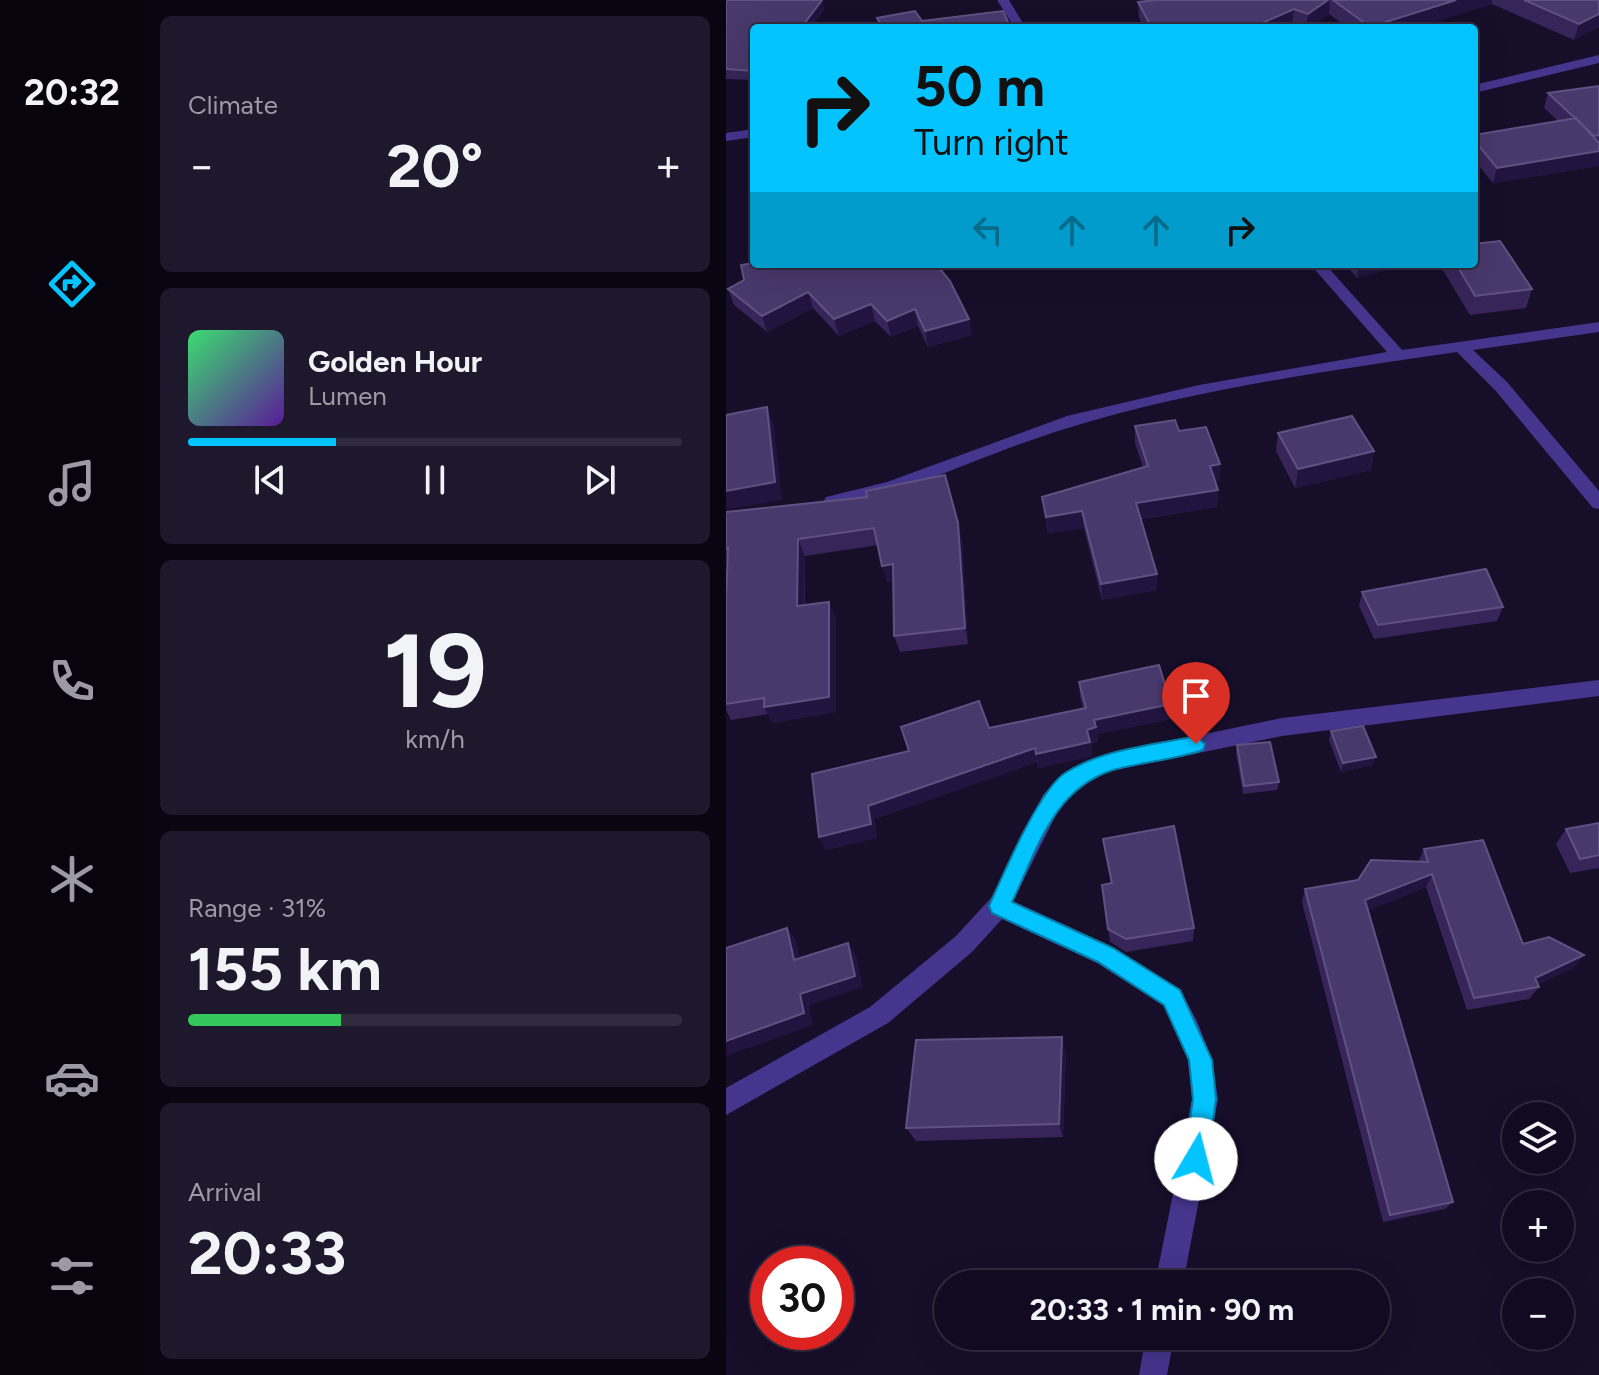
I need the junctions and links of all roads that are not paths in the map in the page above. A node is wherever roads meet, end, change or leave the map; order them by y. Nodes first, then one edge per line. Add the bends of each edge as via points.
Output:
1 (1003, 0) edge
2 (1017, 24) edge
3 (1599, 59) edge
4 (1478, 88) edge
5 (750, 134) edge
6 (726, 137) edge
7 (1321, 268) edge
8 (1599, 327) edge
9 (1461, 347) junction
10 (1396, 353) junction
11 (1599, 503) edge
12 (812, 506) edge
13 (1599, 688) edge
14 (999, 906) junction
15 (726, 1102) edge
16 (1172, 1270) edge
17 (1157, 1350) edge
18 (1153, 1375) edge

1 - 2 street
3 - 4 street
5 - 6 street
7 - 10 street
8 - 9 street
9 - 10 street
9 - 11 street via 1501,386
10 - 12 street via 1067,422 988,448 904,485
13 - 14 street via 1282,727 1109,763 1071,779 1051,802
14 - 15 street via 964,944 879,1015
14 - 16 street via 1105,955 1172,998 1188,1030 1200,1060 1205,1099
17 - 18 street

